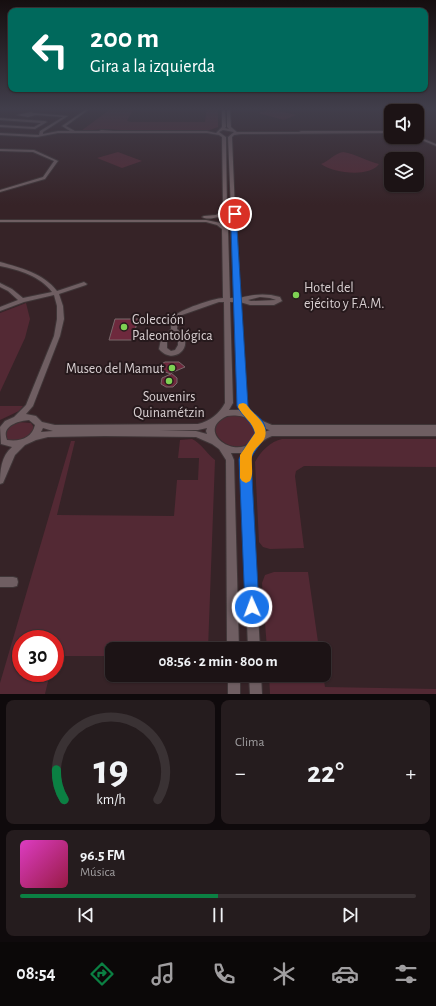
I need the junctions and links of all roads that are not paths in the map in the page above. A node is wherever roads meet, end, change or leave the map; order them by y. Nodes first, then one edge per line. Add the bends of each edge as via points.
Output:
1 (224, 140) edge
2 (230, 140) edge
3 (426, 140) edge
4 (436, 144) edge
5 (0, 150) edge
6 (0, 191) edge
7 (219, 215) junction
8 (237, 215) junction
9 (0, 217) edge
10 (0, 221) edge
11 (240, 223) junction
12 (220, 224) junction
13 (0, 264) edge
14 (84, 284) dead end
15 (0, 285) edge
16 (57, 294) junction
17 (22, 300) junction
18 (227, 300) junction
19 (240, 300) junction
20 (0, 309) edge
21 (174, 330) dead end
22 (29, 406) junction
23 (17, 418) junction
24 (252, 418) junction
25 (216, 419) junction
26 (36, 421) junction
27 (3, 425) edge
28 (436, 428) edge
29 (436, 433) edge
30 (34, 437) junction
31 (1, 438) edge
32 (216, 443) junction
33 (254, 444) junction
34 (10, 448) junction
35 (0, 480) edge
36 (0, 582) edge
37 (13, 582) dead end
38 (233, 642) edge
39 (254, 642) edge
40 (234, 682) edge
41 (255, 682) edge
42 (234, 694) edge
43 (256, 694) edge

1 - 7 street via 225,210
2 - 8 street via 233,210
3 - 4 street
5 - 6 street via 32,150 56,161 45,177
7 - 8 street
7 - 9 street
7 - 12 street via 215,219
8 - 11 street via 242,219
10 - 12 street via 206,221
11 - 12 street
11 - 19 street via 234,228
12 - 18 street via 225,228
13 - 16 street via 34,275 50,285
14 - 16 street
15 - 17 street
16 - 17 street
16 - 22 street via 62,313 59,330
17 - 20 street
18 - 19 street
18 - 21 street via 218,300 180,314 175,319
18 - 25 street via 229,403
19 - 24 street via 242,406
22 - 23 street
22 - 26 street
23 - 26 street via 28,417
23 - 27 street
24 - 25 street via 234,412
24 - 28 street via 272,428
24 - 33 street via 258,424 260,433
25 - 26 street via 206,426 198,427 55,428
25 - 32 street via 210,431
26 - 30 street via 37,433
27 - 31 street
29 - 33 street via 272,433 263,436
30 - 32 street via 48,434 196,434
30 - 34 street
31 - 34 street
32 - 33 street via 224,448 238,450
32 - 38 street via 226,451 230,460
33 - 39 street via 245,459
34 - 35 street
36 - 37 street
40 - 42 street
41 - 43 street

